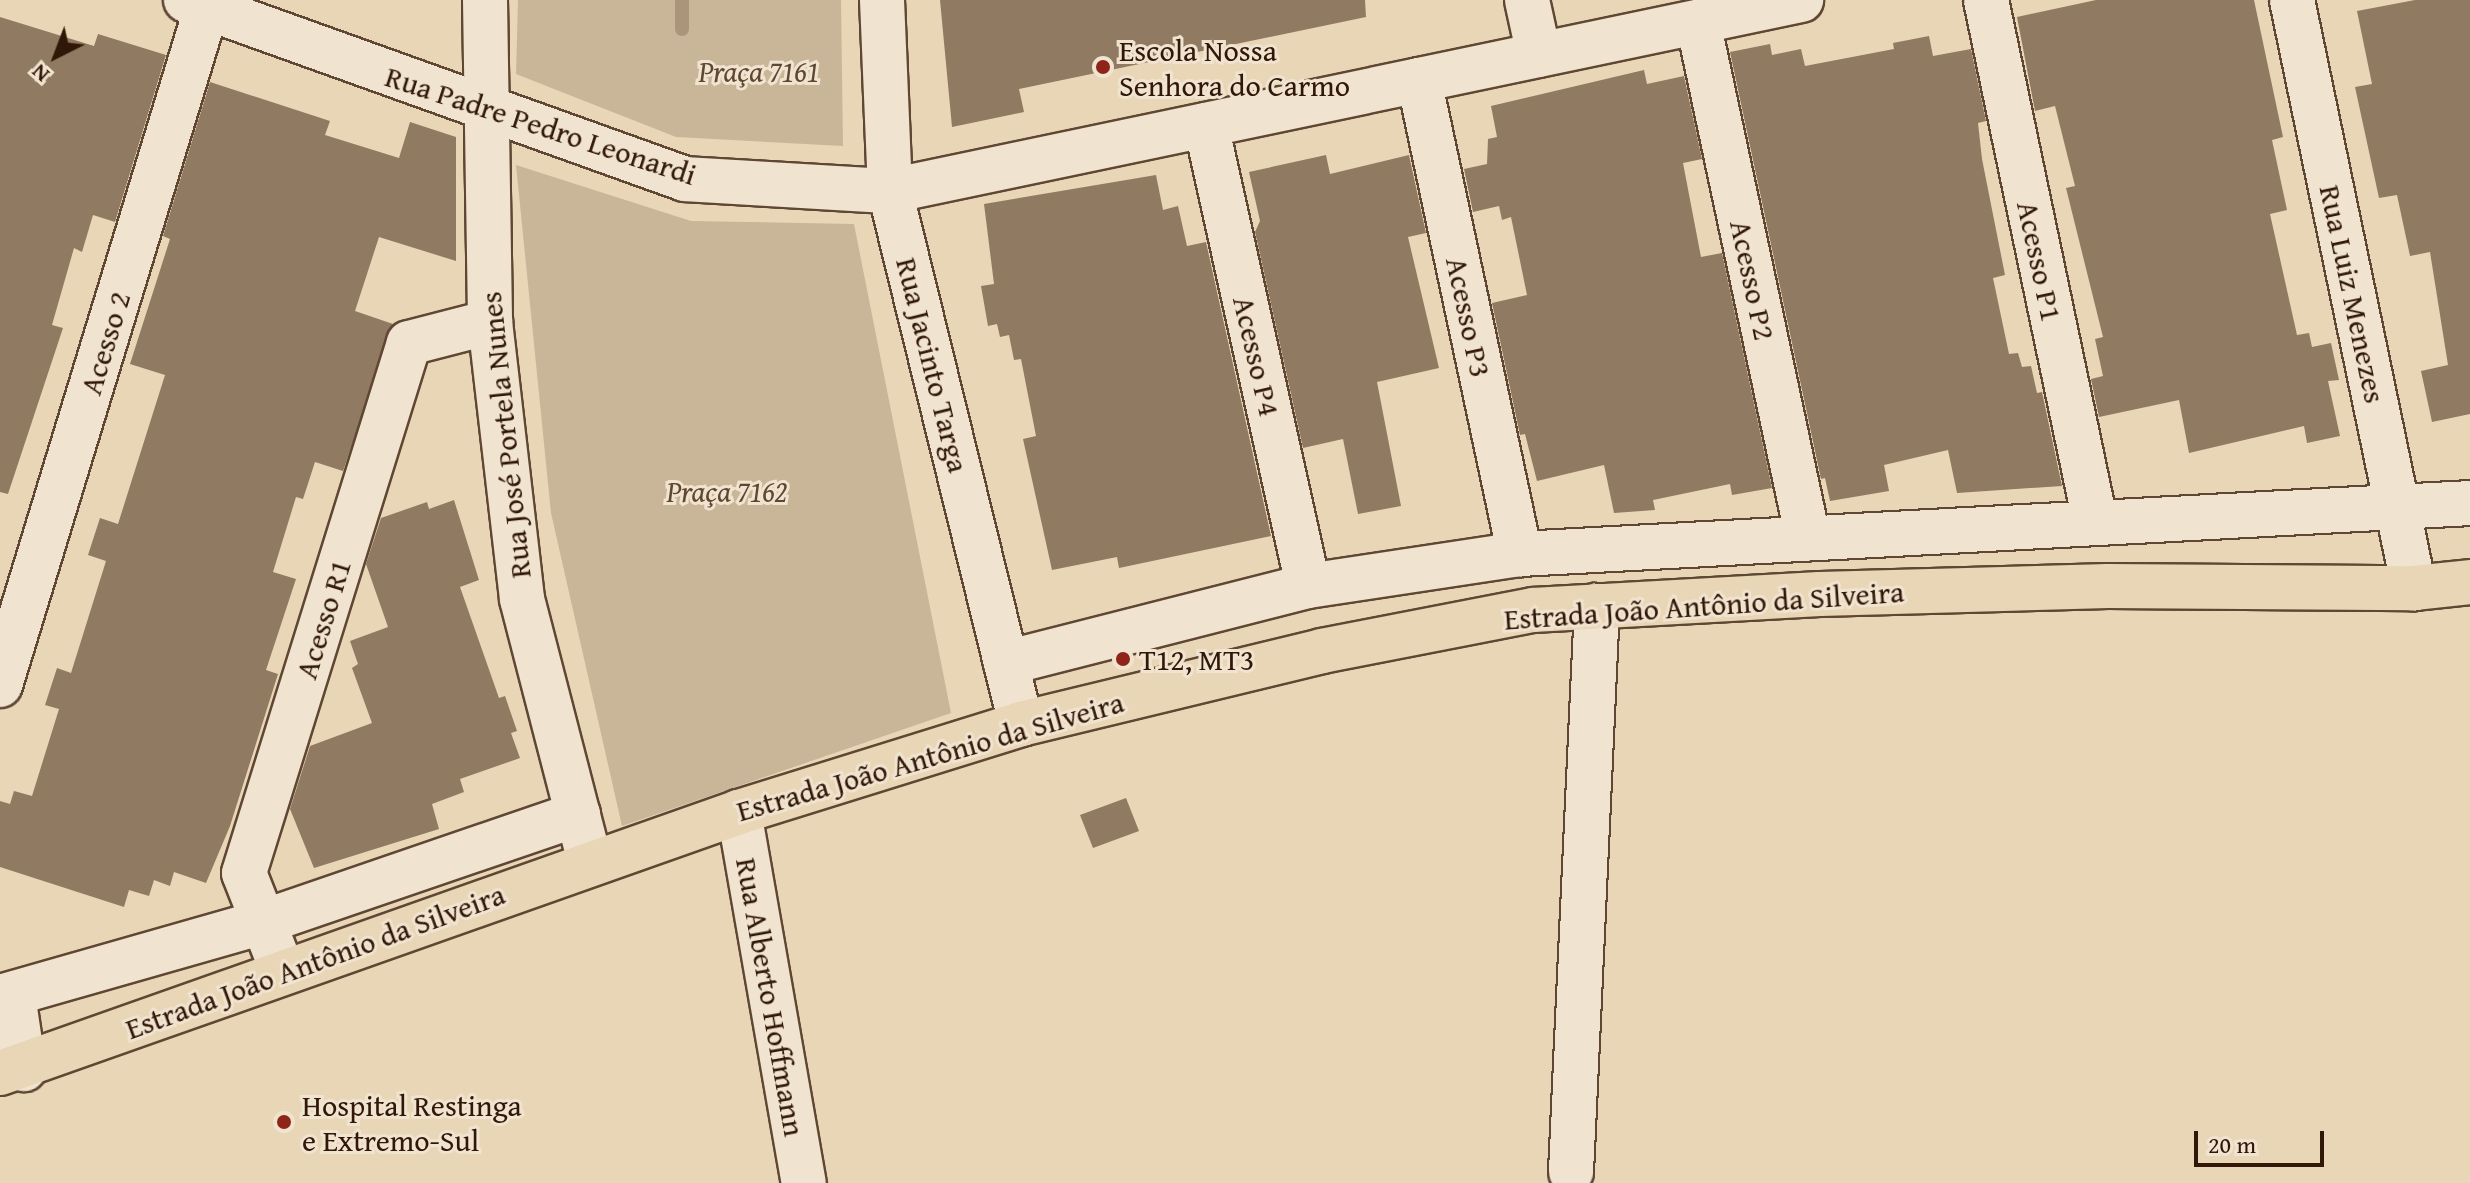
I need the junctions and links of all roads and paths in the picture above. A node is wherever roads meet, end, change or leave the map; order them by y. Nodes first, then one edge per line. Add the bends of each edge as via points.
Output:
1 (485, 0) edge
2 (882, 0) edge
3 (1527, 0) edge
4 (1801, 0) edge
5 (1986, 0) edge
6 (2292, 0) edge
7 (201, 3) edge
8 (1698, 22) junction
9 (1539, 55) junction
10 (1419, 80) junction
11 (486, 110) junction
12 (1206, 125) junction
13 (890, 191) junction
14 (490, 322) junction
15 (2470, 503) edge
16 (2397, 510) junction
17 (2095, 521) junction
18 (1808, 538) junction
19 (1520, 554) junction
20 (2470, 582) edge
21 (1308, 586) junction
22 (2414, 588) junction
23 (1597, 606) junction
24 (1006, 663) junction
25 (0, 685) edge
26 (1021, 724) junction
27 (739, 812) junction
28 (578, 814) junction
29 (590, 861) junction
30 (263, 922) junction
31 (283, 972) junction
32 (7, 996) edge
33 (12, 1071) edge
34 (1571, 1172) dead end
35 (804, 1183) edge

1 - 11 street, Rua José Portela Nunes
2 - 13 street, Rua Jacinto Targa
3 - 9 street
4 - 8 street, Rua Padre Pedro Leonardi
5 - 17 street, Acesso P1
6 - 16 street, Rua Luiz Menezes
7 - 11 street, Rua Padre Pedro Leonardi
7 - 25 street, Acesso 2
8 - 9 street, Rua Padre Pedro Leonardi
8 - 18 street, Acesso P2
9 - 10 street, Rua Padre Pedro Leonardi
10 - 12 street, Rua Padre Pedro Leonardi
10 - 19 street, Acesso P3
11 - 13 street, Rua Padre Pedro Leonardi via 685,179
11 - 14 street, Rua José Portela Nunes
12 - 13 street, Rua Padre Pedro Leonardi
12 - 21 street, Acesso P4
13 - 24 street, Rua Jacinto Targa
14 - 28 street, Rua José Portela Nunes via 522,599
14 - 30 street, Acesso R1 via 409,343 244,873
15 - 16 street, Estrada João Antônio da Silveira
16 - 17 street, Estrada João Antônio da Silveira
16 - 22 street, Rua Luiz Menezes
17 - 18 street, Estrada João Antônio da Silveira
18 - 19 street, Estrada João Antônio da Silveira
19 - 21 street, Estrada João Antônio da Silveira
20 - 22 main road, Estrada João Antônio da Silveira
21 - 24 street, Estrada João Antônio da Silveira
22 - 23 main road, Estrada João Antônio da Silveira via 2108,586
23 - 26 main road, Estrada João Antônio da Silveira via 1533,610 1322,651
23 - 34 street
24 - 26 street, Rua Jacinto Targa
26 - 27 main road, Estrada João Antônio da Silveira
27 - 29 main road, Estrada João Antônio da Silveira
27 - 35 street, Rua Alberto Hoffmann
28 - 29 street, Rua José Portela Nunes
28 - 30 street, Estrada João Antônio da Silveira
29 - 31 main road, Estrada João Antônio da Silveira
30 - 31 street, Acesso R1
30 - 32 street, Estrada João Antônio da Silveira
31 - 33 main road, Estrada João Antônio da Silveira
32 - 33 street

